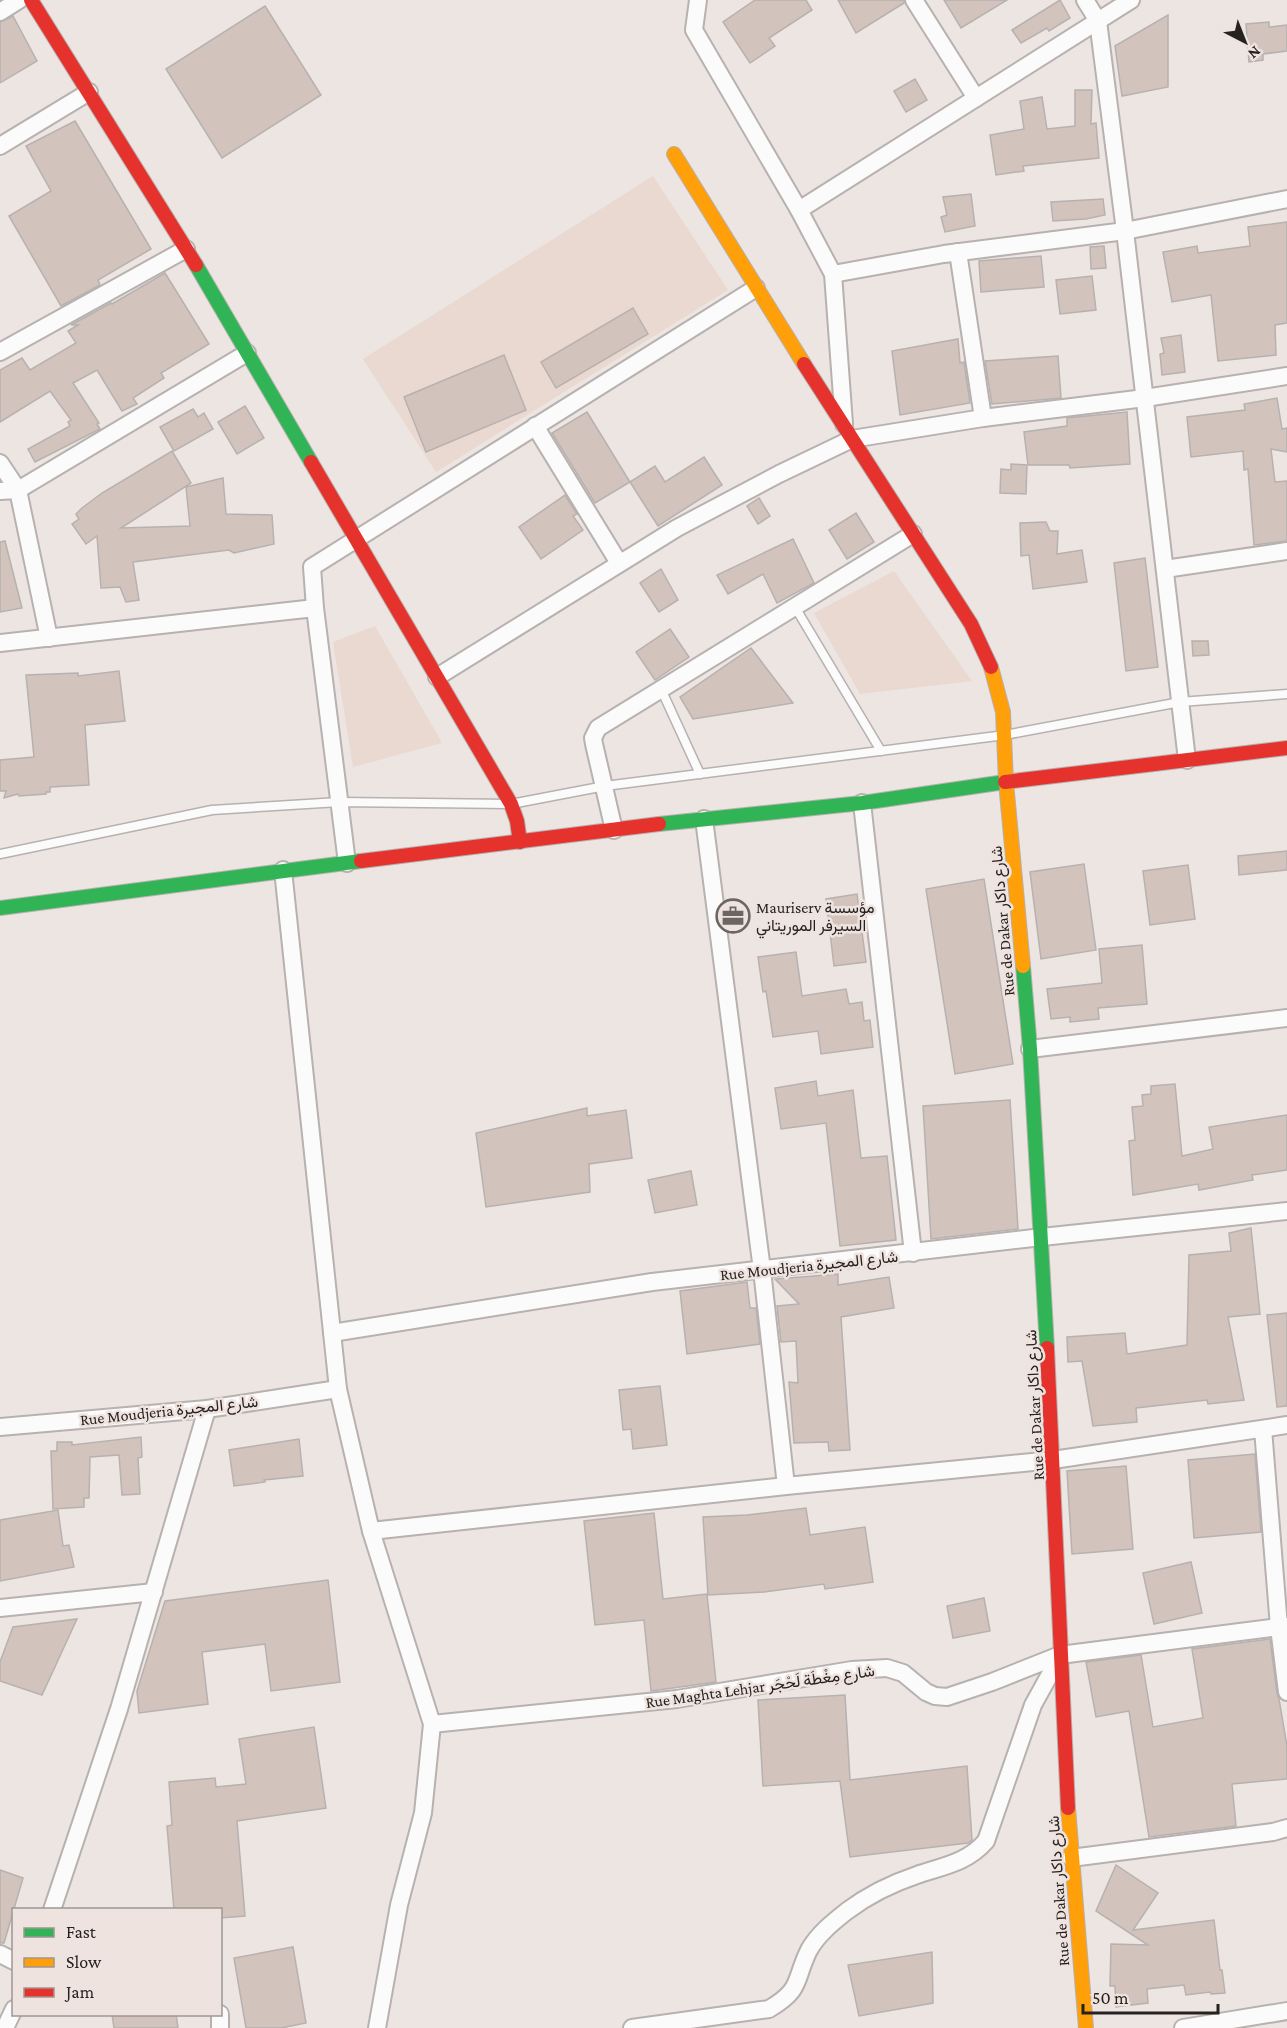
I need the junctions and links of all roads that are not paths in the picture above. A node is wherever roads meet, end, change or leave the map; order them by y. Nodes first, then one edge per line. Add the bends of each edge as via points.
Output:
1 (19, 0) edge
2 (31, 0) edge
3 (698, 0) edge
4 (914, 0) edge
5 (1084, 0) edge
6 (1131, 0) edge
7 (0, 12) edge
8 (1098, 21) junction
9 (89, 92) junction
10 (976, 98) junction
11 (0, 146) edge
12 (674, 154) dead end
13 (1287, 200) edge
14 (799, 210) junction
15 (1125, 231) junction
16 (186, 249) junction
17 (958, 252) junction
18 (833, 274) junction
19 (756, 288) junction
20 (0, 352) edge
21 (247, 353) junction
22 (1287, 376) edge
23 (1145, 398) junction
24 (983, 418) junction
25 (535, 426) junction
26 (848, 433) junction
27 (0, 463) edge
28 (18, 490) junction
29 (0, 491) edge
30 (913, 534) junction
31 (355, 538) junction
32 (1287, 551) edge
33 (619, 563) junction
34 (1165, 568) junction
35 (795, 607) junction
36 (315, 608) junction
37 (49, 638) junction
38 (0, 643) edge
39 (436, 677) junction
40 (661, 689) junction
41 (1287, 693) edge
42 (1180, 702) junction
43 (1005, 735) junction
44 (1287, 748) edge
45 (881, 751) junction
46 (1187, 760) junction
47 (700, 774) junction
48 (1006, 782) junction
49 (605, 786) junction
50 (339, 802) junction
51 (862, 803) junction
52 (511, 804) junction
53 (704, 819) junction
54 (614, 830) junction
55 (520, 842) junction
56 (0, 854) edge
57 (347, 863) junction
58 (283, 870) junction
59 (0, 908) edge
60 (1287, 1018) edge
61 (1030, 1049) junction
62 (1287, 1211) edge
63 (1042, 1237) junction
64 (913, 1253) junction
65 (762, 1270) junction
66 (332, 1333) junction
67 (338, 1389) junction
68 (207, 1409) junction
69 (1287, 1425) edge
70 (0, 1427) edge
71 (1263, 1429) junction
72 (1053, 1460) junction
73 (786, 1486) junction
74 (371, 1532) junction
75 (154, 1592) junction
76 (0, 1608) edge
77 (1283, 1626) edge
78 (1060, 1655) junction
79 (1287, 1692) edge
80 (432, 1724) junction
81 (1287, 1828) edge
82 (1071, 1858) junction
83 (52, 1908) edge
84 (1287, 2011) edge
85 (12, 2013) edge
86 (5, 2028) edge
87 (377, 2028) edge
88 (632, 2028) edge
89 (1086, 2028) edge
90 (1183, 2028) edge

1 - 7 street
2 - 9 street
3 - 14 street via 694,30
4 - 10 street
5 - 8 street
6 - 8 street
8 - 10 street
8 - 15 street
9 - 11 street
9 - 16 street
10 - 14 street
12 - 19 street, Rue de Dakar شارع داكار
13 - 15 street
14 - 18 street
15 - 17 street
15 - 23 street
16 - 20 street
16 - 21 street
17 - 18 street
17 - 24 street
18 - 26 street
19 - 25 street
19 - 26 street, Rue de Dakar شارع داكار
21 - 28 street
21 - 31 street
22 - 23 street
23 - 24 street
23 - 34 street
24 - 26 street
25 - 31 street
25 - 33 street
26 - 30 street, Rue de Dakar شارع داكار
26 - 33 street
27 - 28 street
28 - 29 street
28 - 37 street
30 - 35 street
30 - 43 street, Rue de Dakar شارع داكار via 982,644 998,688
31 - 36 street via 312,567
31 - 39 street
32 - 34 street
33 - 39 street
34 - 42 street
35 - 40 street
35 - 45 lane
36 - 37 street
36 - 50 street
37 - 38 street
39 - 52 street
40 - 47 lane
40 - 49 street via 595,732 594,744
41 - 42 lane
42 - 43 lane
42 - 46 street
43 - 45 lane
43 - 48 street, Rue de Dakar شارع داكار
44 - 46 street
45 - 47 lane
46 - 48 street
47 - 49 lane
48 - 51 street
48 - 61 street, Rue de Dakar شارع داكار
49 - 52 lane
49 - 54 street
50 - 52 lane
50 - 56 lane via 212,810
50 - 57 street
51 - 53 street
51 - 64 street
52 - 55 street
53 - 54 street
53 - 65 street
54 - 55 street
55 - 57 street
57 - 58 street
58 - 59 street
58 - 66 street
60 - 61 street
61 - 63 street, Rue de Dakar شارع داكار
62 - 63 street, Rue Moudjeria شارع المجيرة
63 - 64 street, Rue Moudjeria شارع المجيرة
63 - 72 street, Rue de Dakar شارع داكار
64 - 65 street, Rue Moudjeria شارع المجيرة
65 - 66 street, Rue Moudjeria شارع المجيرة via 652,1282
65 - 73 street
66 - 67 street
67 - 68 street, Rue Moudjeria شارع المجيرة
67 - 74 street
68 - 70 street, Rue Moudjeria شارع المجيرة
68 - 75 street
69 - 71 street
71 - 72 street
71 - 77 street
72 - 73 street
72 - 78 street, Rue de Dakar شارع داكار
73 - 74 street
74 - 80 street
75 - 76 street
75 - 83 street
77 - 78 street, Rue Maghta Lehjar شارع مِغْطَة لَحْجَر
77 - 79 street
78 - 80 street, Rue Maghta Lehjar شارع مِغْطَة لَحْجَر via 947,1697 926,1692 903,1673 887,1668 852,1670 677,1699
78 - 82 street, Rue de Dakar شارع داكار
78 - 88 street via 1033,1705 986,1841 977,1851 957,1863 886,1888 850,1909 818,1938 797,1983 786,1999 770,2009
80 - 87 street via 423,1813 399,1905
81 - 82 street
82 - 89 street, Rue de Dakar شارع داكار
84 - 90 street
85 - 86 street

